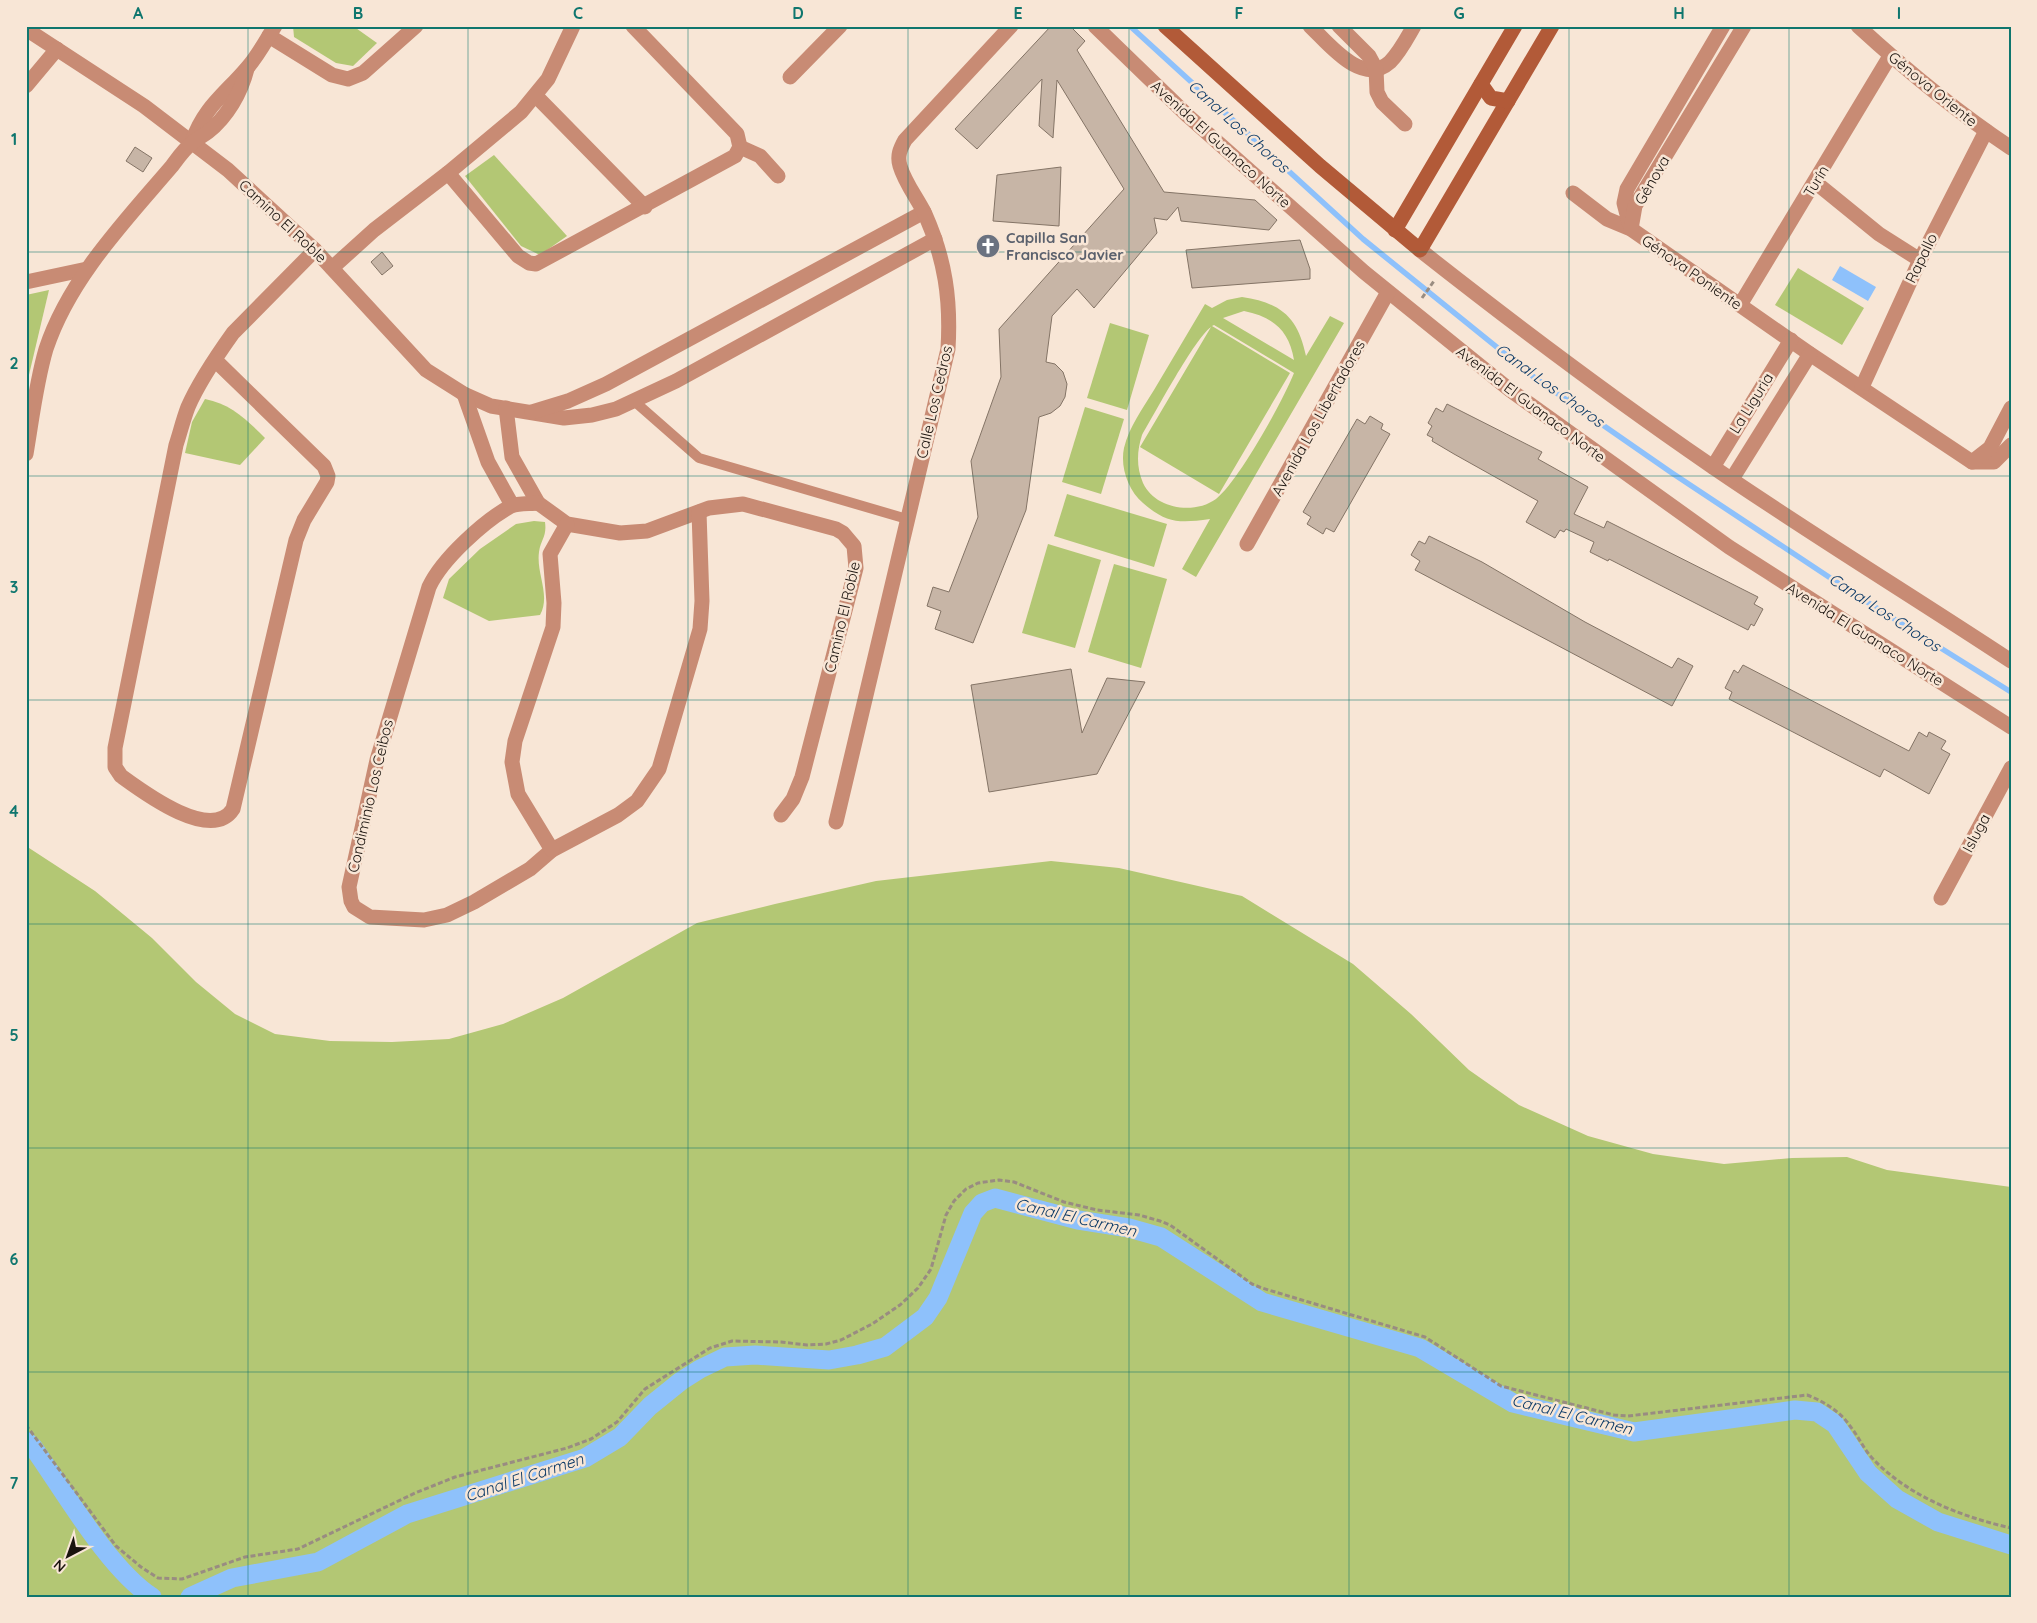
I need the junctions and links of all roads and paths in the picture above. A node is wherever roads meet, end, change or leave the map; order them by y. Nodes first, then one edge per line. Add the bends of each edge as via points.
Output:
1 (416, 26) edge
2 (573, 26) edge
3 (633, 26) edge
4 (840, 26) edge
5 (1011, 26) edge
6 (1095, 26) edge
7 (1165, 26) edge
8 (1310, 26) edge
9 (1339, 26) edge
10 (1414, 26) edge
11 (1515, 26) edge
12 (1552, 26) edge
13 (1723, 26) edge
14 (1744, 26) edge
15 (1858, 26) edge
16 (26, 29) edge
17 (272, 31) edge
18 (57, 49) junction
19 (1890, 56) junction
20 (1376, 69) junction
21 (790, 77) dead end
22 (1689, 83) junction
23 (1481, 84) junction
24 (26, 86) edge
25 (1703, 95) junction
26 (536, 96) junction
27 (1508, 101) junction
28 (1405, 124) dead end
29 (1986, 131) junction
30 (192, 142) junction
31 (740, 147) junction
32 (2011, 148) edge
33 (448, 173) junction
34 (778, 176) dead end
35 (1816, 182) junction
36 (1573, 193) dead end
37 (645, 207) junction
38 (924, 212) junction
39 (1631, 229) junction
40 (1395, 230) junction
41 (935, 239) junction
42 (315, 250) junction
43 (1420, 250) junction
44 (1920, 260) junction
45 (332, 268) junction
46 (87, 269) junction
47 (26, 282) edge
48 (1435, 282) dead end
49 (1388, 292) junction
50 (1418, 302) dead end
51 (1740, 305) junction
52 (1791, 340) junction
53 (1810, 354) junction
54 (215, 360) junction
55 (606, 384) junction
56 (1862, 387) junction
57 (31, 393) edge
58 (464, 394) junction
59 (634, 401) junction
60 (506, 408) junction
61 (2011, 408) edge
62 (616, 409) junction
63 (530, 412) junction
64 (2011, 445) edge
65 (26, 454) edge
66 (1972, 462) junction
67 (1713, 467) junction
68 (1732, 479) junction
69 (538, 503) junction
70 (512, 505) junction
71 (699, 512) junction
72 (907, 519) junction
73 (567, 524) junction
74 (1247, 544) dead end
75 (2011, 660) edge
76 (2011, 727) edge
77 (2011, 768) edge
78 (781, 815) dead end
79 (836, 822) dead end
80 (552, 850) junction
81 (1941, 898) dead end
82 (26, 1425) edge
83 (2011, 1528) edge

1 - 17 street via 363,72 348,79 332,75
2 - 26 street via 554,68
3 - 31 street via 737,134
4 - 21 street
5 - 38 street, Calle Los Cedros via 901,148 902,171
6 - 49 street, Avenida El Guanaco Norte via 1210,136
7 - 40 street
8 - 20 street via 1346,60 1362,68
9 - 20 street via 1361,46
10 - 20 street via 1396,56
11 - 23 street
12 - 27 street
13 - 22 street, Génova
14 - 25 street, Génova
15 - 19 street, Génova Oriente
16 - 18 street, Camino El Roble
17 - 30 street via 247,69 213,105
18 - 24 street
18 - 30 street, Camino El Roble
19 - 29 street, Génova Oriente
19 - 35 street, Turín
20 - 28 street via 1377,92 1382,102
22 - 25 street
22 - 39 street, Génova via 1627,189 1624,203
23 - 27 street via 1491,98
23 - 40 street
25 - 39 street, Génova via 1635,206
26 - 33 street via 522,112
26 - 37 street
27 - 43 street
29 - 32 street, Génova Oriente
29 - 44 street, Rapallo
30 - 42 street, Camino El Roble via 268,204
30 - 46 street
31 - 34 street via 760,156
31 - 37 street via 731,159
33 - 37 street via 518,256 529,263 543,262
33 - 45 street via 374,230
35 - 44 street via 1879,234
35 - 51 street, Turín
36 - 39 street, Génova Poniente via 1608,219
38 - 41 street, Calle Los Cedros
38 - 55 street, Camino El Roble
39 - 51 street, Génova Poniente
40 - 43 street
41 - 59 street, Camino El Roble
41 - 72 street, Calle Los Cedros via 950,312 948,349
42 - 45 street, Camino El Roble
42 - 54 street via 241,324
43 - 67 street via 1596,384
44 - 56 street, Rapallo
45 - 58 street, Camino El Roble via 426,370
46 - 47 street
46 - 57 street via 53,332
48 - 50 path
49 - 74 street, Avenida Los Libertadores
49 - 76 street, Avenida El Guanaco Norte via 1510,390 1729,547
51 - 52 street, Génova Poniente
52 - 53 street, Génova Poniente
52 - 67 street, La Liguria
53 - 56 street
53 - 68 street, La Liguria
54 - 54 street via 189,406 176,445 114,748 114,762 121,776 168,807 192,817 217,820 226,817 233,809 296,540 328,476 324,466
55 - 62 street via 617,392
55 - 63 street, Camino El Roble via 568,401
56 - 66 street
57 - 65 street
58 - 60 street, Camino El Roble via 491,406
58 - 70 street via 488,462
59 - 62 street, Camino El Roble
59 - 72 lane via 699,458
60 - 63 street, Camino El Roble
60 - 69 street via 512,457
61 - 66 street via 1990,448
62 - 63 street, Camino El Roble via 571,418
64 - 66 street via 1994,462
67 - 68 street
68 - 75 street
69 - 70 street
69 - 73 street
70 - 80 street, Condiminio Los Ceibos via 459,547 437,571 428,587 377,760 349,887 351,901 358,912 370,917 436,918 461,910 522,874
71 - 73 street via 647,531 620,533
71 - 78 street, Camino El Roble via 731,504 759,507 836,529 850,539 856,553 856,568 802,777 793,799
71 - 80 street, Condiminio Los Ceibos via 700,629 659,769 646,792 628,808
72 - 79 street, Calle Los Cedros
73 - 80 street via 550,554 553,627 515,742 512,762 518,794
77 - 81 street, Isluga
82 - 83 path via 116,1546 158,1578 182,1579 245,1557 298,1549 455,1477 592,1439 617,1422 644,1389 710,1348 732,1341 807,1345 841,1340 886,1314 918,1288 931,1269 946,1215 954,1201 978,1183 999,1180 1014,1182 1064,1202 1139,1215 1160,1222 1177,1230 1252,1284 1425,1337 1484,1378 1512,1390 1628,1416 1807,1395 1823,1401 1839,1414 1873,1459 1906,1486 1982,1521

